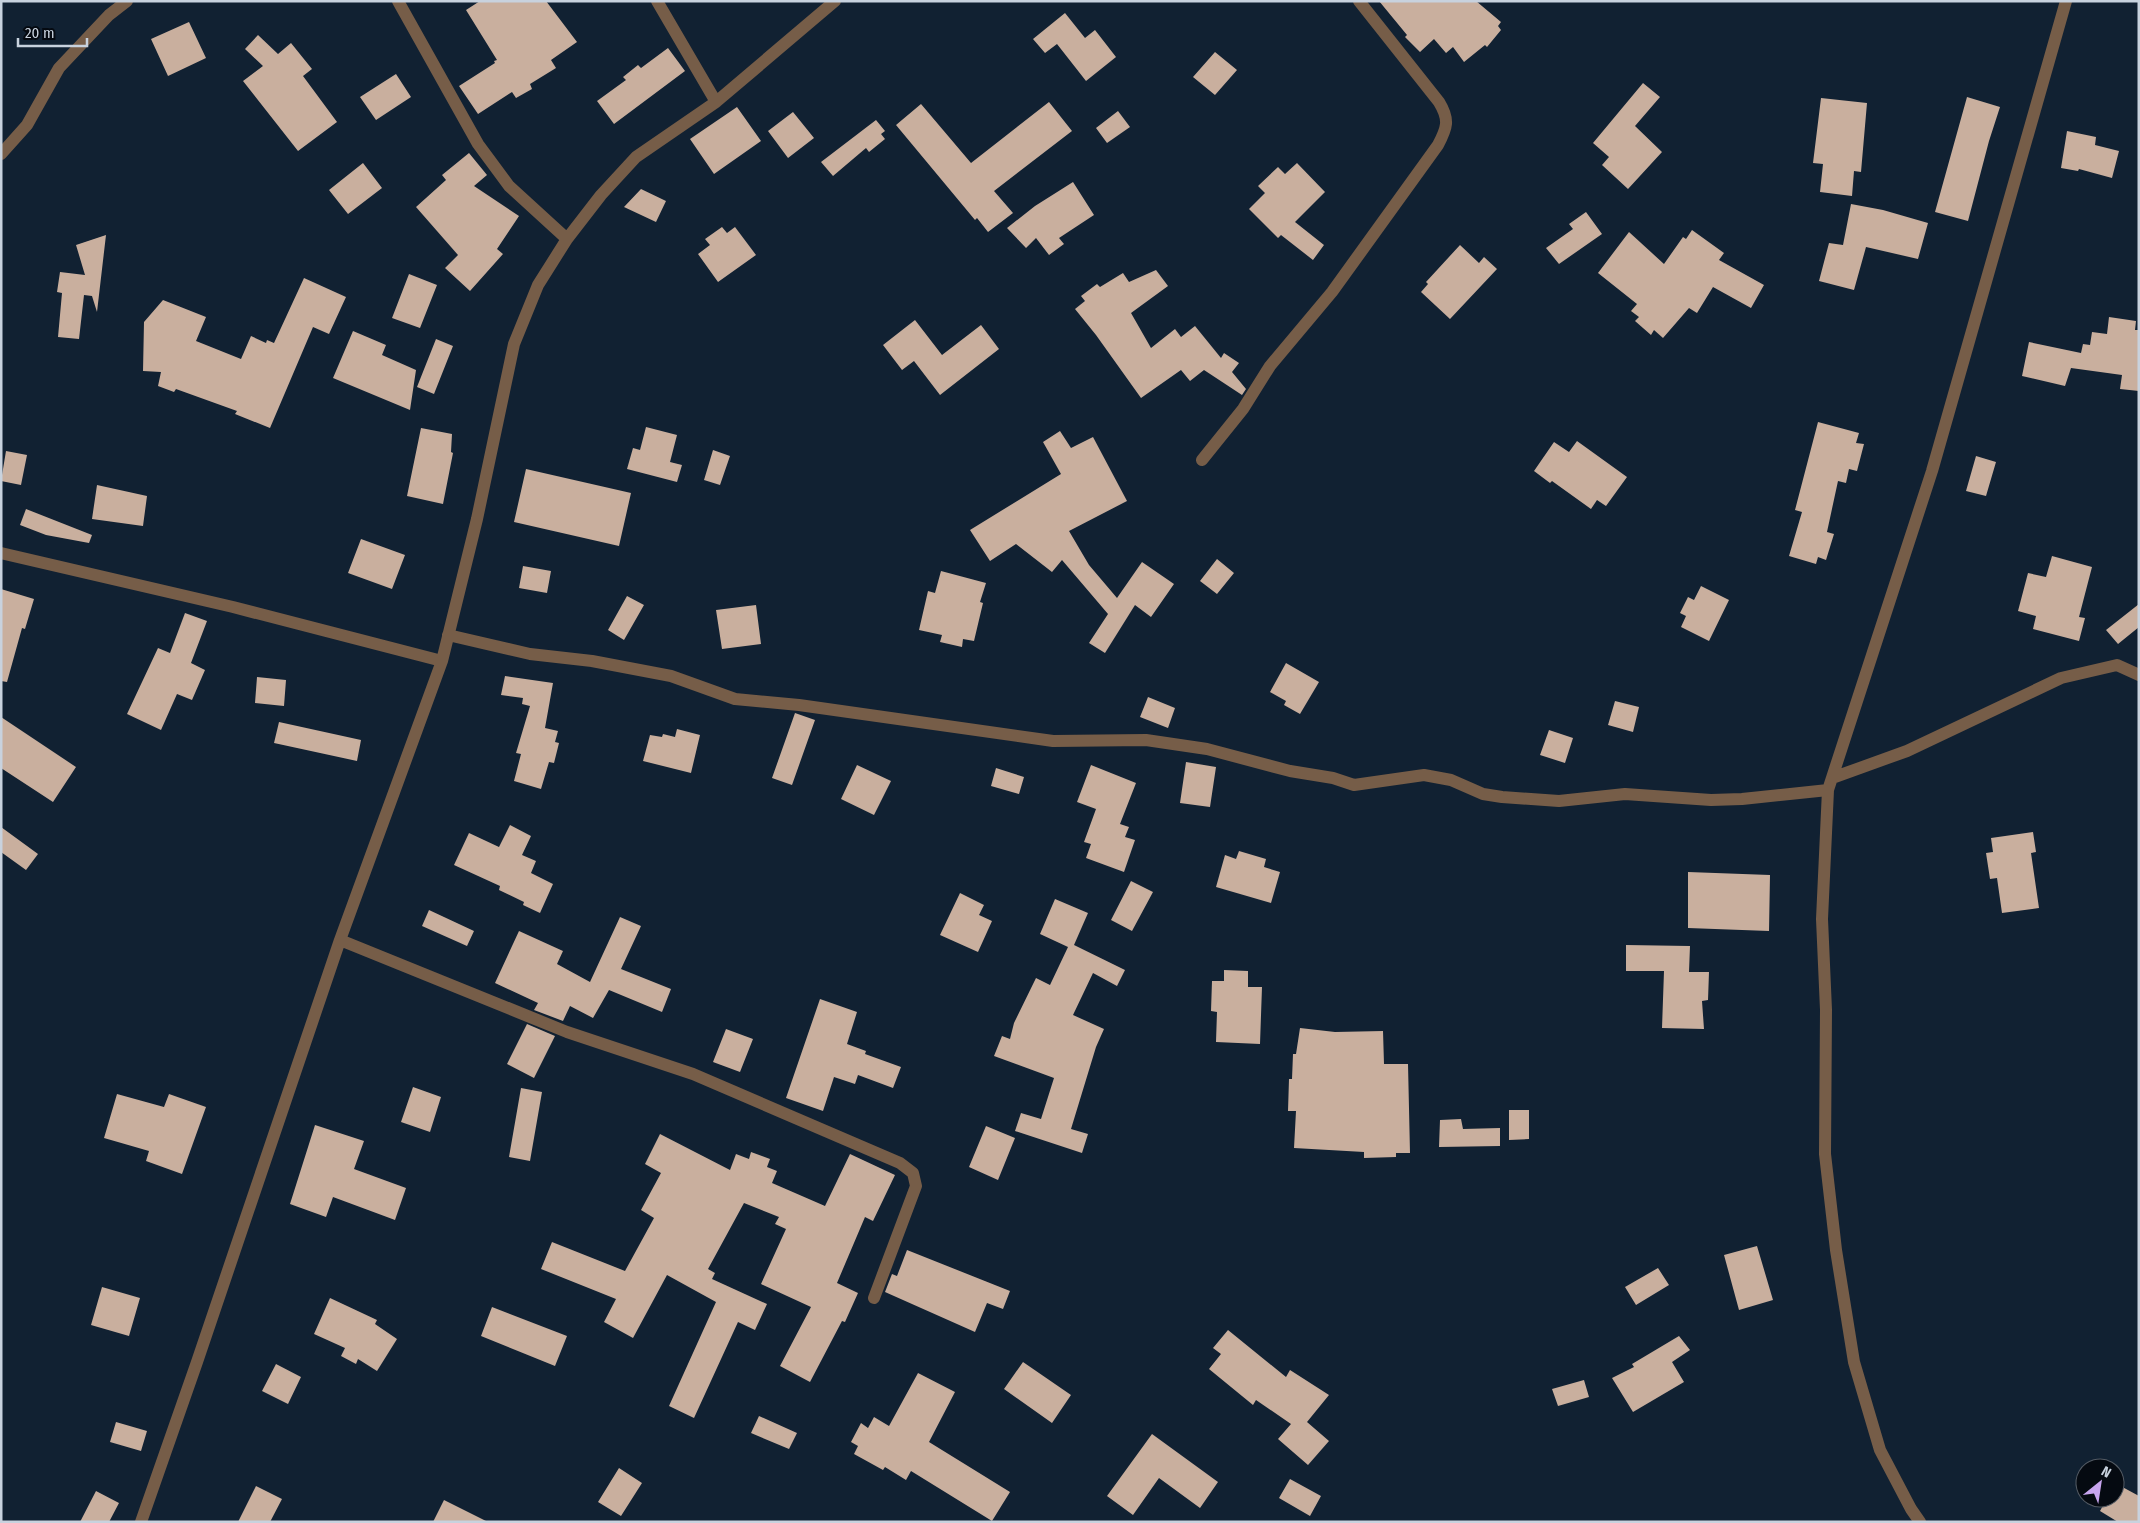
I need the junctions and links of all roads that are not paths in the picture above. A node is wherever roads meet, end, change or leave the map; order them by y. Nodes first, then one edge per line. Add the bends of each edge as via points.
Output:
1 (127, 1) edge
2 (398, 1) edge
3 (657, 1) edge
4 (835, 1) edge
5 (1358, 1) edge
6 (2066, 1) edge
7 (716, 102) junction
8 (1, 154) edge
9 (567, 240) junction
10 (1202, 460) dead end
11 (1, 553) edge
12 (448, 634) junction
13 (442, 661) junction
14 (2139, 675) edge
15 (1830, 784) junction
16 (340, 940) junction
17 (874, 1298) dead end
18 (141, 1522) edge
19 (1920, 1522) edge

1 - 8 street via 109,15 59,68 28,125
2 - 9 street via 478,144 510,186
3 - 7 street
4 - 7 street
5 - 10 street via 1439,102 1446,113 1444,133 1332,292 1270,366 1243,409
6 - 15 street via 1932,471
7 - 9 street via 636,157 601,195
9 - 12 street via 538,285 514,344 492,453
11 - 13 street via 233,607
12 - 13 street
12 - 15 street via 530,654 592,661 671,676 735,699 1053,741 1146,740 1207,749 1354,785 1424,775 1451,780 1483,794 1502,798 1559,801 1625,794 1742,799
13 - 16 street
14 - 15 street via 2117,666 2062,678
15 - 19 street via 1822,919 1826,1154 1836,1250 1854,1362 1880,1450
16 - 17 street via 567,1032 693,1074 900,1163 913,1173 916,1186
16 - 18 street

